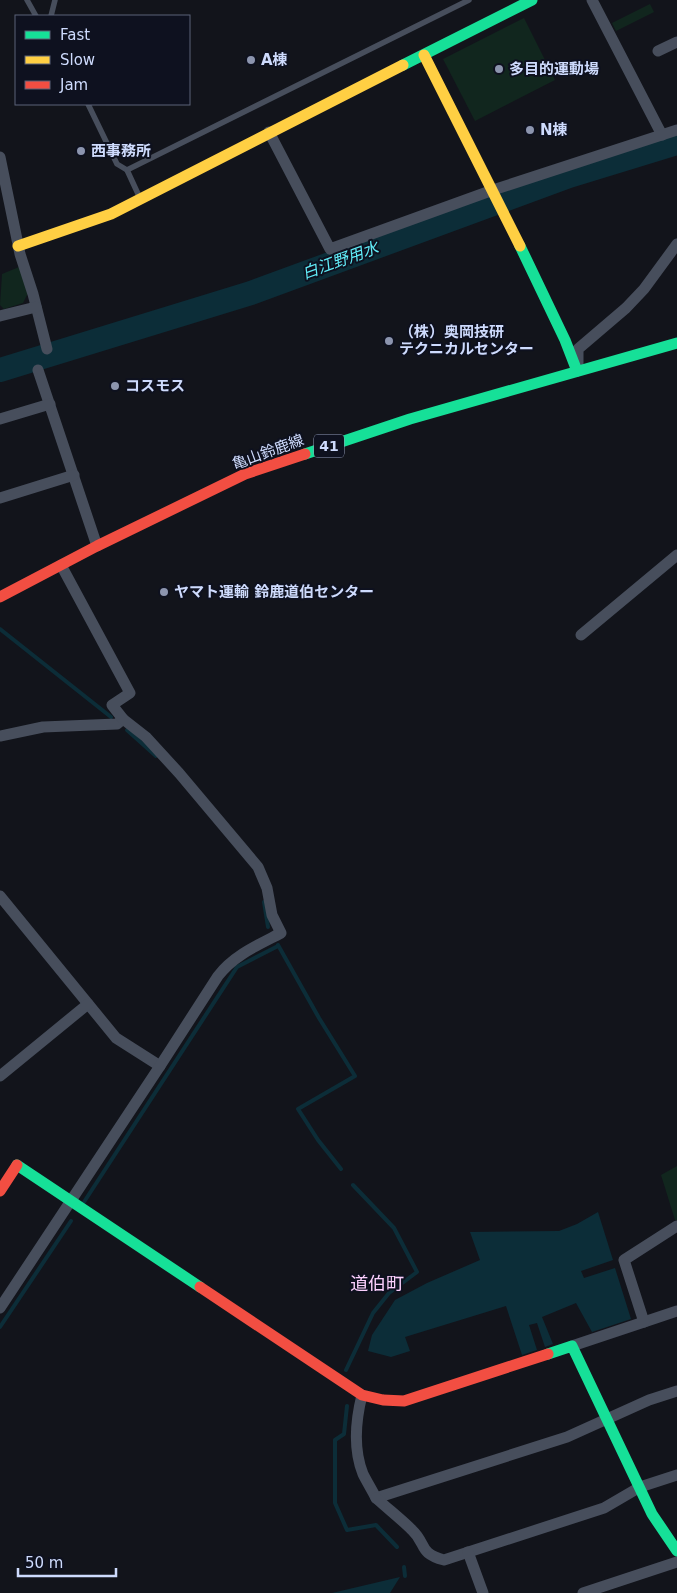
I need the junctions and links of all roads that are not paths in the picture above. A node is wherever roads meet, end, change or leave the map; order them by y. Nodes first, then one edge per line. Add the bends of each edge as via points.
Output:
1 (27, 0) edge
2 (55, 0) edge
3 (469, 0) edge
4 (532, 0) edge
5 (592, 0) edge
6 (517, 3) edge
7 (35, 15) edge
8 (51, 15) edge
9 (677, 42) edge
10 (658, 51) dead end
11 (424, 54) junction
12 (88, 105) edge
13 (677, 130) edge
14 (269, 132) junction
15 (662, 135) junction
16 (0, 157) edge
17 (127, 170) junction
18 (494, 192) junction
19 (140, 198) junction
20 (6, 211) edge
21 (677, 244) edge
22 (18, 246) junction
23 (36, 306) junction
24 (0, 316) edge
25 (677, 343) edge
26 (47, 349) dead end
27 (38, 370) dead end
28 (577, 371) junction
29 (50, 404) junction
30 (0, 419) edge
31 (74, 475) junction
32 (0, 498) edge
33 (97, 546) junction
34 (677, 554) edge
35 (61, 565) junction
36 (0, 597) edge
37 (581, 635) dead end
38 (124, 719) junction
39 (0, 736) edge
40 (0, 896) edge
41 (88, 1004) junction
42 (160, 1066) junction
43 (0, 1076) edge
44 (0, 1191) edge
45 (71, 1202) junction
46 (677, 1226) edge
47 (0, 1308) edge
48 (677, 1311) edge
49 (644, 1322) junction
50 (572, 1346) junction
51 (677, 1391) edge
52 (362, 1394) junction
53 (607, 1418) junction
54 (677, 1475) edge
55 (640, 1487) junction
56 (376, 1498) junction
57 (677, 1551) edge
58 (468, 1552) junction
59 (677, 1562) edge
60 (483, 1593) edge
61 (583, 1593) edge

1 - 7 lane
2 - 8 lane
3 - 17 lane
4 - 6 street
5 - 15 street
6 - 11 street
9 - 10 street
11 - 14 street
11 - 18 street
12 - 17 lane via 117,164
13 - 15 street
14 - 18 street via 330,248
14 - 19 street
15 - 18 street
16 - 20 street
17 - 19 lane
18 - 28 street
19 - 22 street via 111,214
20 - 22 street
21 - 28 street via 626,308 578,348
22 - 23 street
23 - 24 street
23 - 26 street
25 - 28 street, 亀山鈴鹿線 / 41
27 - 29 street
28 - 33 street, 亀山鈴鹿線 / 41 via 410,419 245,474
29 - 30 street
29 - 31 street
31 - 32 street
31 - 33 street
33 - 35 street, 亀山鈴鹿線 / 41
34 - 37 street
35 - 36 street, 亀山鈴鹿線 / 41
35 - 38 street via 130,693 112,705
38 - 39 street via 117,724 43,727
38 - 42 street via 146,737 179,773 258,867 267,888 272,915 281,933 226,965
40 - 41 street
41 - 42 street via 116,1038
41 - 43 street
42 - 45 street
44 - 45 street via 17,1166
45 - 47 street
45 - 52 street
46 - 49 street via 624,1260
48 - 49 street
49 - 50 street
50 - 52 street via 404,1401 386,1402
50 - 53 street
51 - 53 street
52 - 56 street via 358,1409 357,1449 363,1473
53 - 55 street
53 - 56 street via 567,1437
54 - 55 street
55 - 57 street via 652,1514
55 - 58 street via 604,1508
56 - 58 street via 414,1532 424,1551 433,1558 444,1560
58 - 60 street
59 - 61 street

